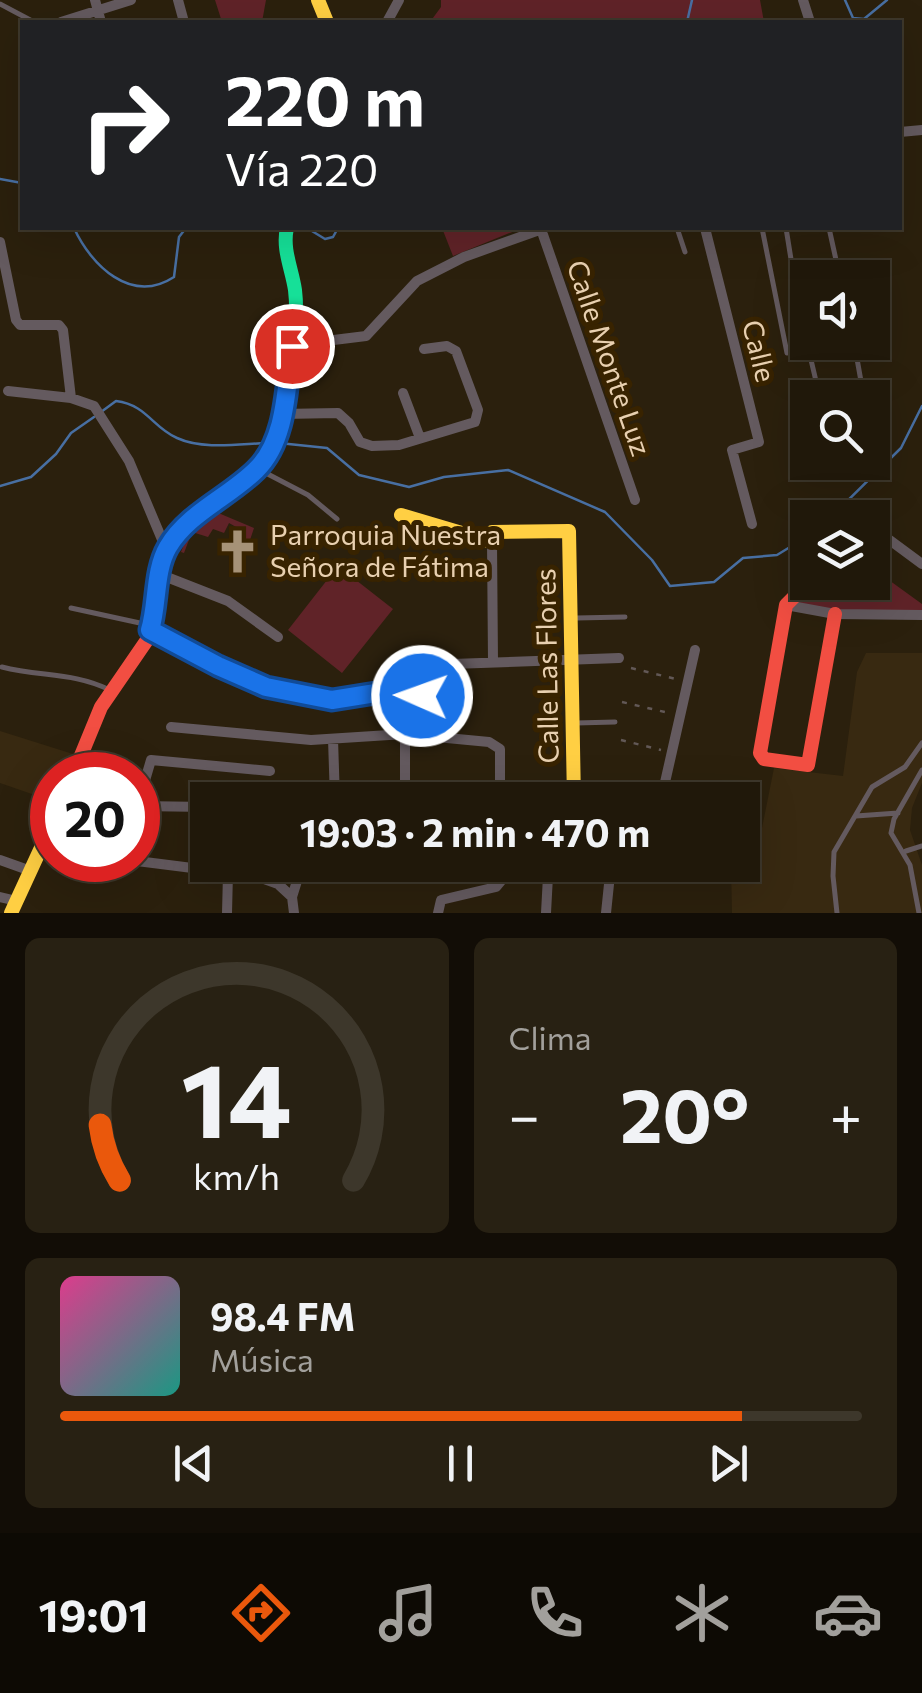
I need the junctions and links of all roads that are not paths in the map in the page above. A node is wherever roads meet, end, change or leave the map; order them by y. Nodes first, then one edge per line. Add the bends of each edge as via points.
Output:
1 (131, 0) edge
2 (0, 4) edge
3 (98, 11) edge
4 (30, 20) edge
5 (69, 20) edge
6 (286, 230) edge
7 (537, 230) edge
8 (543, 230) edge
9 (678, 230) edge
10 (706, 230) edge
11 (762, 230) edge
12 (786, 230) edge
13 (829, 230) edge
14 (0, 242) edge
15 (685, 252) dead end
16 (836, 260) edge
17 (292, 346) junction
18 (424, 349) dead end
19 (788, 353) dead end
20 (816, 380) edge
21 (8, 391) dead end
22 (403, 393) dead end
23 (71, 398) junction
24 (281, 422) junction
25 (420, 438) junction
26 (258, 469) junction
27 (635, 500) dead end
28 (401, 515) dead end
29 (337, 518) dead end
30 (752, 524) dead end
31 (890, 540) edge
32 (492, 542) junction
33 (166, 550) junction
34 (922, 564) edge
35 (160, 574) junction
36 (791, 600) edge
37 (786, 605) junction
38 (72, 608) dead end
39 (835, 614) junction
40 (922, 615) edge
41 (624, 617) dead end
42 (573, 618) junction
43 (151, 628) junction
44 (278, 637) dead end
45 (695, 650) dead end
46 (619, 658) dead end
47 (573, 660) junction
48 (493, 662) junction
49 (452, 664) dead end
50 (2, 667) edge
51 (111, 691) junction
52 (422, 696) dead end
53 (615, 722) dead end
54 (573, 723) junction
55 (171, 726) dead end
56 (405, 734) junction
57 (333, 739) junction
58 (922, 743) edge
59 (83, 752) edge
60 (160, 761) edge
61 (922, 770) edge
62 (270, 771) dead end
63 (335, 782) edge
64 (406, 782) edge
65 (500, 782) edge
66 (574, 782) edge
67 (666, 782) edge
68 (160, 806) edge
69 (190, 806) edge
70 (898, 813) junction
71 (856, 816) junction
72 (922, 846) edge
73 (905, 851) junction
74 (0, 860) edge
75 (160, 864) edge
76 (190, 867) edge
77 (30, 871) edge
78 (30, 873) edge
79 (228, 882) edge
80 (272, 882) edge
81 (297, 882) edge
82 (500, 882) edge
83 (548, 882) edge
84 (609, 882) edge
85 (0, 897) edge
86 (292, 897) junction
87 (14, 907) edge
88 (438, 909) edge
89 (228, 913) edge
90 (294, 913) edge
91 (546, 913) edge
92 (606, 913) edge
93 (837, 913) edge
94 (919, 913) edge

1 - 3 street
2 - 4 lane
3 - 5 street
6 - 17 street via 295,292
7 - 17 street via 416,281 366,336
8 - 27 street, Calle Monte Luz
9 - 15 lane
10 - 30 street, Calle via 759,442 732,450
11 - 19 lane
12 - 20 lane
13 - 16 lane
14 - 23 street via 16,320 63,330
17 - 24 street
18 - 25 street via 447,346 456,352 478,416 470,425
21 - 23 street
22 - 25 street
23 - 33 street via 94,406 129,461
24 - 25 street via 298,414 338,413 360,442 372,446
24 - 26 street
26 - 29 lane via 308,494
26 - 33 street via 196,516
28 - 32 street
31 - 34 street
32 - 42 street, Calle Las Flores via 492,532 568,531
32 - 48 street
33 - 35 street
35 - 43 street
35 - 44 street via 228,600
36 - 37 street
37 - 39 street
37 - 39 street via 760,756 806,766
38 - 43 lane
39 - 40 street
41 - 42 lane
42 - 47 street, Calle Las Flores
43 - 51 street
43 - 52 lane via 266,687 332,700 382,692
45 - 67 street
46 - 47 street
47 - 48 street
47 - 54 street, Calle Las Flores
48 - 49 street
50 - 51 lane via 78,677
51 - 59 street
53 - 54 lane
54 - 66 street, Calle Las Flores
55 - 57 street
56 - 57 street
56 - 64 street
56 - 65 street via 495,745
57 - 63 street
58 - 71 lane via 905,767 872,788
60 - 62 street
61 - 70 lane
68 - 69 street
70 - 71 lane
70 - 73 lane via 891,833
71 - 93 lane via 834,852
72 - 73 lane
73 - 94 lane
74 - 77 street
75 - 76 street
78 - 87 street
79 - 89 street
80 - 86 street
81 - 86 street
82 - 88 street via 441,900
83 - 91 street
84 - 92 street
85 - 87 street
86 - 90 street

